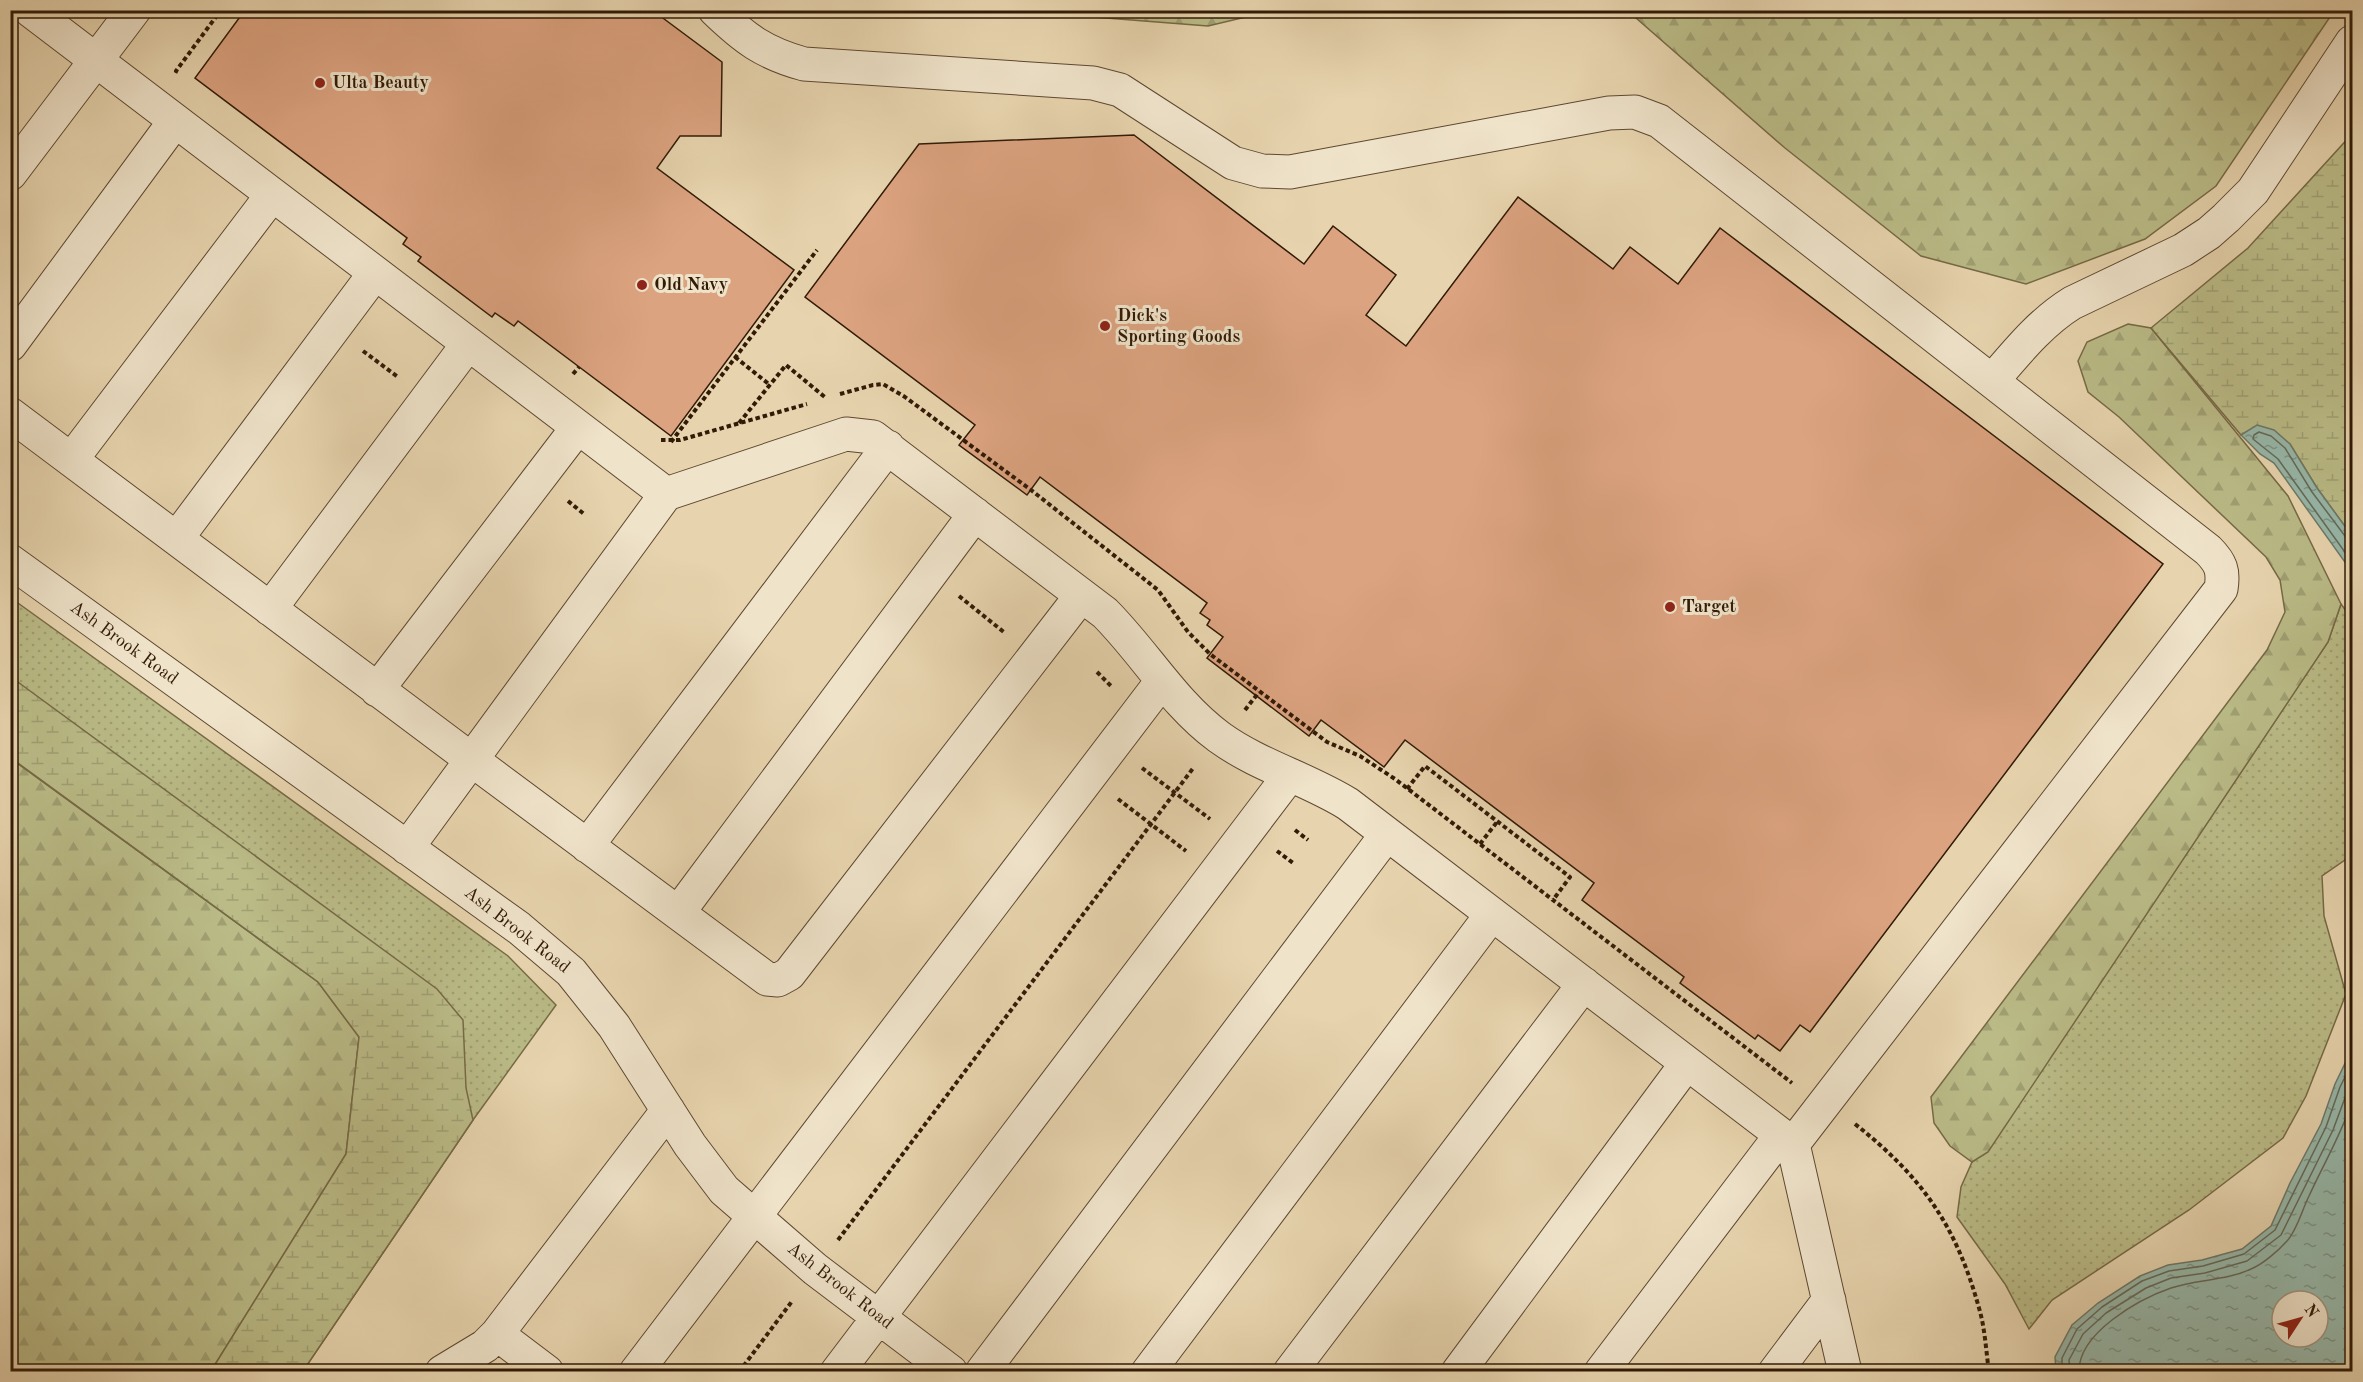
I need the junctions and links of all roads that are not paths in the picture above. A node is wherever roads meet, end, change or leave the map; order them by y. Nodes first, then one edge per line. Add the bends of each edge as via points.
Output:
1 (30, 10) edge
2 (134, 10) edge
3 (715, 10) edge
4 (2352, 42) edge
5 (96, 61) junction
6 (175, 121) junction
7 (10, 174) edge
8 (272, 195) junction
9 (375, 273) junction
10 (468, 344) junction
11 (10, 345) edge
12 (1992, 381) junction
13 (10, 414) edge
14 (578, 427) junction
15 (888, 447) junction
16 (72, 459) junction
17 (666, 494) junction
18 (975, 514) junction
19 (177, 538) junction
20 (10, 561) edge
21 (1081, 596) junction
22 (270, 609) junction
23 (1162, 681) junction
24 (377, 690) junction
25 (472, 760) junction
26 (1289, 776) junction
27 (1387, 834) junction
28 (587, 846) junction
29 (407, 848) junction
30 (678, 913) junction
31 (1492, 914) junction
32 (1584, 984) junction
33 (1687, 1063) junction
34 (668, 1110) junction
35 (1787, 1139) junction
36 (754, 1217) junction
37 (1829, 1299) junction
38 (878, 1317) junction
39 (497, 1334) junction
40 (442, 1371) edge
41 (547, 1371) edge
42 (636, 1371) edge
43 (837, 1371) edge
44 (951, 1371) edge
45 (982, 1371) edge
46 (1148, 1371) edge
47 (1290, 1371) edge
48 (1458, 1371) edge
49 (1601, 1371) edge
50 (1775, 1371) edge
51 (1845, 1371) edge

1 - 5 street
2 - 5 street
3 - 12 street via 753,44 804,64 1093,83 1120,90 1233,163 1262,171 1290,172 1609,113 1635,112 1659,121
4 - 12 street via 2253,190 2226,218 2183,250 2055,313
5 - 6 street
5 - 7 street
6 - 8 street
6 - 11 street
8 - 9 street
8 - 16 street
9 - 10 street
9 - 19 street
10 - 14 street
10 - 22 street
12 - 35 street via 2208,550 2220,562 2224,574 2221,589 1826,1102
13 - 16 street
14 - 17 street
14 - 24 street
15 - 17 street via 873,437 846,434
15 - 18 street
15 - 28 street
16 - 19 street
17 - 25 street
18 - 21 street
18 - 30 street
19 - 22 street
20 - 29 street, Ash Brook Road
21 - 23 street via 1126,634
21 - 30 street via 789,974 778,980 767,979
22 - 24 street
23 - 26 street via 1196,719 1218,736 1247,756
23 - 36 street
24 - 25 street
25 - 28 street
25 - 29 street
26 - 27 street via 1331,794
26 - 38 street
27 - 31 street
27 - 45 street
28 - 30 street
29 - 34 street, Ash Brook Road via 519,928 571,972 614,1026
31 - 32 street
31 - 46 street
32 - 33 street
32 - 47 street
33 - 35 street
33 - 48 street
34 - 36 street, Ash Brook Road via 724,1190
34 - 39 street
35 - 37 street
35 - 49 street
36 - 38 street, Ash Brook Road
36 - 42 street
37 - 50 street
37 - 51 street
38 - 43 street
38 - 44 street, Ash Brook Road
39 - 40 street
39 - 41 street

